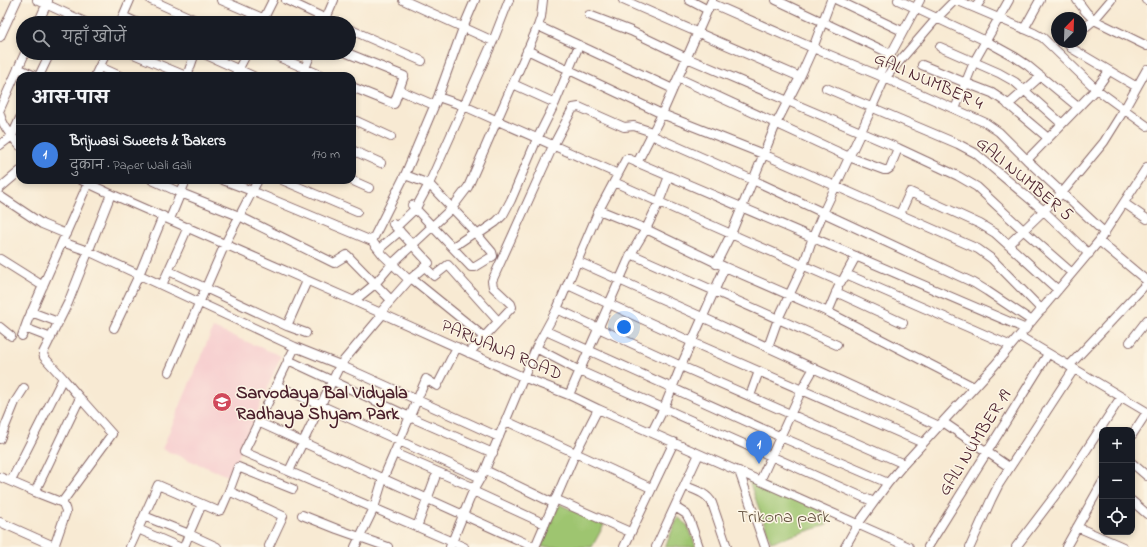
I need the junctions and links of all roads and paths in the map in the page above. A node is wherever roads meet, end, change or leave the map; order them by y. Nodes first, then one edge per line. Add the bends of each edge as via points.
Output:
1 (17, 0) edge
2 (37, 0) edge
3 (130, 0) edge
4 (151, 0) edge
5 (221, 0) edge
6 (273, 0) edge
7 (286, 0) edge
8 (334, 0) edge
9 (403, 0) edge
10 (475, 0) edge
11 (509, 0) edge
12 (543, 0) edge
13 (623, 0) edge
14 (689, 0) edge
15 (776, 0) edge
16 (831, 0) edge
17 (837, 0) edge
18 (898, 0) edge
19 (955, 0) edge
20 (981, 0) edge
21 (1009, 0) edge
22 (1040, 0) edge
23 (1077, 0) edge
24 (1111, 0) edge
25 (48, 2) edge
26 (710, 4) edge
27 (918, 4) edge
28 (976, 8) junction
29 (69, 15) edge
30 (589, 15) dead end
31 (41, 16) edge
32 (123, 16) edge
33 (186, 16) edge
34 (253, 16) edge
35 (265, 16) edge
36 (316, 16) edge
37 (327, 16) edge
38 (937, 18) junction
39 (998, 18) junction
40 (1094, 20) junction
41 (822, 22) junction
42 (538, 26) junction
43 (1087, 26) edge
44 (463, 28) junction
45 (1024, 29) junction
46 (902, 31) junction
47 (356, 32) edge
48 (698, 32) junction
49 (0, 37) edge
50 (986, 41) junction
51 (493, 42) junction
52 (580, 45) junction
53 (1147, 46) edge
54 (940, 47) dead end
55 (813, 48) junction
56 (1071, 48) edge
57 (527, 50) junction
58 (891, 54) junction
59 (356, 57) edge
60 (687, 58) junction
61 (22, 60) edge
62 (47, 60) edge
63 (103, 60) edge
64 (148, 60) edge
65 (193, 60) edge
66 (214, 60) edge
67 (244, 60) edge
68 (281, 60) edge
69 (308, 60) edge
70 (422, 61) dead end
71 (974, 62) junction
72 (922, 65) dead end
73 (100, 67) junction
74 (18, 68) junction
75 (570, 69) junction
76 (1147, 69) edge
77 (1109, 71) junction
78 (16, 72) edge
79 (26, 72) edge
80 (41, 72) edge
81 (97, 72) edge
82 (111, 72) edge
83 (177, 72) edge
84 (189, 72) edge
85 (235, 72) edge
86 (238, 72) edge
87 (301, 72) edge
88 (303, 72) edge
89 (16, 73) edge
90 (882, 76) junction
91 (1041, 76) junction
92 (800, 77) junction
93 (678, 78) junction
94 (966, 83) junction
95 (513, 84) junction
96 (1137, 87) junction
97 (826, 88) dead end
98 (356, 89) edge
99 (673, 89) junction
100 (1096, 89) junction
101 (399, 90) junction
102 (1024, 90) junction
103 (436, 101) junction
104 (788, 101) junction
105 (554, 103) junction
106 (1008, 105) junction
107 (464, 106) junction
108 (1078, 107) junction
109 (871, 108) junction
110 (0, 109) edge
111 (955, 109) junction
112 (1124, 110) junction
113 (0, 114) edge
114 (662, 114) junction
115 (356, 121) edge
116 (497, 121) junction
117 (776, 124) junction
118 (1062, 124) junction
119 (1147, 126) edge
120 (16, 127) edge
121 (861, 132) junction
122 (652, 134) junction
123 (12, 136) junction
124 (391, 137) dead end
125 (1048, 138) junction
126 (537, 139) junction
127 (16, 141) edge
128 (0, 145) edge
129 (552, 146) junction
130 (898, 148) junction
131 (356, 152) edge
132 (763, 154) junction
133 (849, 157) junction
134 (1027, 160) junction
135 (380, 163) dead end
136 (637, 163) junction
137 (1147, 167) edge
138 (16, 174) edge
139 (405, 174) junction
140 (668, 176) junction
141 (616, 178) junction
142 (753, 180) junction
143 (356, 182) edge
144 (84, 184) edge
145 (91, 184) edge
146 (161, 184) edge
147 (184, 184) edge
148 (234, 184) edge
149 (256, 184) edge
150 (291, 184) edge
151 (429, 184) junction
152 (835, 186) junction
153 (0, 188) edge
154 (369, 188) dead end
155 (252, 191) junction
156 (181, 193) junction
157 (1062, 193) junction
158 (111, 194) junction
159 (0, 196) edge
160 (659, 202) junction
161 (1124, 203) junction
162 (414, 206) junction
163 (742, 207) junction
164 (452, 208) junction
165 (599, 210) junction
166 (1044, 211) junction
167 (357, 212) dead end
168 (823, 213) junction
169 (900, 214) junction
170 (239, 216) junction
171 (166, 218) junction
172 (1147, 219) edge
173 (432, 226) junction
174 (188, 227) junction
175 (396, 227) junction
176 (646, 229) junction
177 (1023, 230) junction
178 (1105, 232) junction
179 (476, 234) junction
180 (731, 234) junction
181 (64, 238) junction
182 (813, 238) junction
183 (372, 241) junction
184 (1099, 242) junction
185 (225, 244) junction
186 (412, 245) junction
187 (1008, 246) junction
188 (452, 247) junction
189 (379, 249) junction
190 (88, 251) junction
191 (631, 254) junction
192 (1088, 254) junction
193 (856, 256) junction
194 (0, 259) edge
195 (577, 261) junction
196 (392, 264) junction
197 (716, 264) junction
198 (424, 266) junction
199 (803, 266) junction
200 (725, 268) junction
201 (169, 271) junction
202 (1072, 273) junction
203 (846, 274) junction
204 (139, 275) junction
205 (410, 279) junction
206 (620, 280) junction
207 (308, 281) junction
208 (841, 282) junction
209 (1147, 282) edge
210 (375, 284) junction
211 (162, 285) junction
212 (568, 285) junction
213 (43, 286) junction
214 (206, 288) junction
215 (714, 290) junction
216 (1058, 290) junction
217 (836, 292) junction
218 (789, 295) junction
219 (391, 300) junction
220 (354, 301) junction
221 (199, 302) junction
222 (609, 303) junction
223 (557, 309) junction
224 (1042, 310) junction
225 (31, 312) junction
226 (828, 312) junction
227 (381, 314) junction
228 (702, 317) junction
229 (778, 319) junction
230 (1147, 320) edge
231 (498, 321) junction
232 (1032, 321) junction
233 (58, 322) junction
234 (903, 323) dead end
235 (287, 326) junction
236 (0, 327) edge
237 (114, 328) dead end
238 (598, 328) junction
239 (1026, 329) junction
240 (546, 331) junction
241 (306, 333) dead end
242 (11, 336) dead end
243 (1019, 336) junction
244 (484, 337) junction
245 (51, 338) junction
246 (692, 342) junction
247 (1130, 342) dead end
248 (837, 345) dead end
249 (1011, 346) junction
250 (295, 347) junction
251 (457, 347) junction
252 (768, 347) junction
253 (536, 348) junction
254 (589, 350) junction
255 (469, 353) junction
256 (1048, 354) junction
257 (288, 360) junction
258 (340, 365) junction
259 (681, 366) junction
260 (814, 368) junction
261 (1072, 368) junction
262 (580, 371) junction
263 (759, 371) junction
264 (169, 372) dead end
265 (523, 377) junction
266 (64, 378) junction
267 (332, 380) junction
268 (276, 385) junction
269 (672, 387) junction
270 (974, 387) junction
271 (24, 388) dead end
272 (802, 389) junction
273 (569, 395) junction
274 (750, 396) junction
275 (1121, 397) junction
276 (80, 398) junction
277 (417, 400) junction
278 (320, 405) junction
279 (664, 408) junction
280 (598, 409) junction
281 (1147, 412) edge
282 (791, 414) junction
283 (410, 417) junction
284 (258, 422) junction
285 (506, 422) junction
286 (941, 424) junction
287 (1135, 430) edge
288 (652, 432) junction
289 (498, 437) junction
290 (781, 437) junction
291 (0, 439) edge
292 (400, 441) junction
293 (674, 442) junction
294 (304, 443) junction
295 (923, 443) junction
296 (493, 452) junction
297 (987, 452) junction
298 (394, 453) junction
299 (575, 454) junction
300 (700, 454) junction
301 (772, 456) junction
302 (904, 464) junction
303 (1135, 466) edge
304 (1010, 467) junction
305 (289, 471) junction
306 (739, 471) junction
307 (483, 474) junction
308 (1147, 476) edge
309 (0, 477) edge
310 (435, 478) dead end
311 (383, 479) junction
312 (11, 481) junction
313 (760, 481) junction
314 (888, 484) junction
315 (685, 486) junction
316 (1099, 487) edge
317 (651, 488) junction
318 (293, 489) dead end
319 (474, 490) junction
320 (35, 492) junction
321 (228, 494) junction
322 (428, 499) junction
323 (554, 501) junction
324 (874, 502) junction
325 (62, 503) junction
326 (202, 504) junction
327 (1135, 504) edge
328 (675, 507) junction
329 (374, 508) junction
330 (1147, 514) edge
331 (302, 515) dead end
332 (463, 515) junction
333 (144, 516) junction
334 (0, 522) edge
335 (545, 524) junction
336 (858, 524) junction
337 (417, 527) junction
338 (1077, 527) junction
339 (138, 529) junction
340 (630, 532) junction
341 (189, 534) junction
342 (360, 537) junction
343 (451, 544) edge
344 (269, 546) dead end
345 (55, 547) edge
346 (130, 547) edge
347 (179, 547) edge
348 (184, 547) edge
349 (217, 547) edge
350 (356, 547) edge
351 (388, 547) edge
352 (464, 547) edge
353 (534, 547) edge
354 (624, 547) edge
355 (656, 547) edge
356 (699, 547) edge
357 (727, 547) edge
358 (765, 547) edge
359 (845, 547) edge
360 (909, 547) edge
361 (928, 547) edge
362 (970, 547) edge
363 (1016, 547) edge
364 (1066, 547) edge
365 (1123, 547) edge

1 - 49 street
2 - 25 street
3 - 32 street
4 - 33 street
5 - 34 street
6 - 35 street
7 - 36 street
8 - 37 street
9 - 44 street
10 - 44 street
11 - 51 street
12 - 42 street
13 - 48 street
14 - 26 street, GALI NUMBER 4
15 - 41 street
16 - 41 street
17 - 46 street
18 - 27 street
19 - 28 street
19 - 38 street
20 - 28 street
21 - 39 street
22 - 45 street
23 - 40 street
24 - 40 street
25 - 29 street
25 - 31 street
26 - 48 street
26 - 55 street, GALI NUMBER 4
27 - 38 street
27 - 46 street
28 - 39 street
30 - 60 street via 631,31
38 - 50 street
38 - 90 street
39 - 45 street
39 - 50 street
40 - 43 street
40 - 53 street
41 - 55 street
41 - 58 street
42 - 52 street
42 - 57 street
44 - 51 street
44 - 103 street
45 - 100 street via 1043,38
46 - 58 street
47 - 70 street
48 - 60 street
48 - 92 street
50 - 71 street
50 - 91 street via 1022,61
51 - 107 street
52 - 75 street
52 - 99 street
54 - 71 street
55 - 90 street, GALI NUMBER 4
55 - 92 street
56 - 77 street
57 - 75 street
57 - 95 street
58 - 90 street
59 - 101 street via 404,76
60 - 93 street
60 - 104 street
61 - 74 street
62 - 80 street
63 - 73 street
64 - 83 street
65 - 84 street
66 - 85 street
67 - 86 street
68 - 87 street
69 - 88 street
71 - 94 street
71 - 102 street via 1008,77
72 - 94 street
73 - 81 street
73 - 82 street
74 - 78 street
74 - 79 street
75 - 105 street
75 - 114 street
76 - 96 street
77 - 96 street
77 - 100 street
89 - 110 street
90 - 109 street
90 - 111 street, GALI NUMBER 4
91 - 102 street
91 - 108 street
92 - 104 street
93 - 99 street
93 - 117 street
94 - 106 street via 992,93
94 - 111 street
95 - 105 street
95 - 116 street
96 - 112 street
97 - 109 street, GALI NUMBER 5
98 - 101 street via 394,104
99 - 114 street
100 - 108 street
100 - 112 street
101 - 103 street
102 - 106 street
102 - 118 street
103 - 107 street
103 - 139 street
104 - 117 street
104 - 121 street
105 - 126 street
106 - 125 street
107 - 116 street
107 - 151 street
108 - 118 street
109 - 121 street
109 - 166 street, GALI NUMBER 5 via 975,153
111 - 134 street, GALI NUMBER 4 via 999,132
112 - 119 street
112 - 157 street via 1104,142
113 - 123 street
114 - 122 street
114 - 132 street
115 - 124 street
116 - 126 street
116 - 164 street via 468,186
117 - 132 street
117 - 133 street
118 - 125 street
120 - 123 street
121 - 130 street
121 - 133 street
122 - 129 street via 634,126 624,127 580,107 573,108
122 - 136 street
122 - 142 street
123 - 127 street
123 - 128 street
125 - 134 street
126 - 129 street
126 - 179 street via 503,215
129 - 141 street
129 - 231 street via 492,281 493,287 512,305
130 - 133 street via 890,168 886,170
130 - 177 street via 977,187
131 - 135 street
132 - 142 street
132 - 152 street
133 - 152 street
134 - 157 street, GALI NUMBER 4
136 - 140 street
136 - 141 street via 626,159
137 - 161 street
138 - 153 street
139 - 151 street
139 - 183 street
140 - 160 street
140 - 163 street
141 - 160 street
141 - 165 street
142 - 163 street
142 - 168 street
143 - 154 street
144 - 181 street
145 - 158 street, PARWANA ROAD
146 - 156 street
147 - 156 street
148 - 155 street
149 - 155 street
150 - 167 street
151 - 162 street
151 - 164 street
152 - 168 street
152 - 169 street
155 - 170 street
155 - 183 street
156 - 170 street
156 - 171 street
157 - 166 street
157 - 178 street, GALI NUMBER 4
158 - 171 street, PARWANA ROAD
158 - 190 street
159 - 181 street
160 - 176 street
160 - 180 street
161 - 172 street
161 - 178 street
162 - 173 street
162 - 175 street
163 - 180 street
163 - 182 street
164 - 173 street
164 - 179 street
165 - 176 street
165 - 195 street
166 - 177 street
166 - 192 street, GALI NUMBER 5
168 - 182 street
168 - 232 street via 974,284
169 - 187 street via 910,192 980,224 995,233
169 - 224 street via 986,254
170 - 185 street
170 - 210 street via 334,263 347,255
171 - 174 street, PARWANA ROAD
171 - 204 street
173 - 186 street
173 - 188 street
174 - 185 street, PARWANA ROAD
174 - 201 street
175 - 186 street
175 - 189 street
176 - 191 street
176 - 197 street
177 - 187 street
177 - 202 street
178 - 184 street
179 - 188 street
179 - 188 street via 493,254 475,267 471,267
180 - 197 street
180 - 199 street
181 - 190 street
181 - 213 street
182 - 193 street
182 - 199 street
183 - 189 street
184 - 192 street
184 - 209 street
185 - 207 street, PARWANA ROAD
185 - 214 street
186 - 196 street
186 - 198 street via 429,263
187 - 216 street
189 - 196 street
190 - 204 street
190 - 233 street
191 - 206 street
191 - 215 street
192 - 202 street
193 - 203 street
193 - 239 street
194 - 213 street
195 - 206 street
195 - 212 street
196 - 205 street
196 - 210 street
197 - 200 street
198 - 205 street
198 - 231 street via 434,276 448,265
199 - 208 street
199 - 218 street
200 - 215 street
200 - 218 street
201 - 211 street
201 - 214 street
202 - 216 street
203 - 208 street
203 - 249 street
204 - 211 street
204 - 237 street
205 - 219 street
205 - 244 street
206 - 222 street
206 - 228 street
207 - 220 street, PARWANA ROAD
207 - 235 street
208 - 217 street
209 - 261 street
210 - 219 street
210 - 220 street
211 - 221 street
212 - 222 street
212 - 223 street
213 - 225 street
214 - 221 street
214 - 235 street
215 - 228 street
215 - 229 street
216 - 224 street
217 - 226 street
217 - 234 street
218 - 226 street
218 - 229 street
219 - 227 street
220 - 227 street, PARWANA ROAD
221 - 250 street
221 - 264 street
222 - 238 street
222 - 246 street
223 - 238 street
223 - 240 street
224 - 232 street
225 - 233 street
225 - 245 street via 23,332
226 - 270 street
227 - 251 street, PARWANA ROAD
227 - 258 street
228 - 246 street
228 - 252 street
229 - 248 street
229 - 252 street
230 - 247 street
231 - 244 street
232 - 239 street
233 - 245 street
235 - 241 street
236 - 242 street
238 - 254 street
238 - 259 street
239 - 243 street
240 - 253 street
240 - 254 street
243 - 249 street
243 - 256 street
244 - 255 street
245 - 266 street via 43,353 44,357
246 - 259 street
246 - 263 street
249 - 270 street
250 - 257 street
250 - 258 street
251 - 255 street, PARWANA ROAD
251 - 277 street via 438,386 426,379
252 - 260 street
253 - 262 street
253 - 265 street
254 - 262 street
254 - 269 street
255 - 265 street, PARWANA ROAD
256 - 261 street
256 - 297 street, GALI NUMBER 19
257 - 267 street
257 - 268 street
258 - 267 street
258 - 277 street
259 - 269 street
259 - 274 street
260 - 272 street
260 - 286 street
261 - 275 street
261 - 304 street
262 - 273 street
262 - 279 street
263 - 272 street
263 - 274 street
265 - 273 street, PARWANA ROAD
265 - 285 street
266 - 276 street
266 - 312 street
267 - 278 street
267 - 283 street
268 - 278 street
268 - 284 street
269 - 279 street
269 - 290 street
270 - 286 street
271 - 291 street
272 - 282 street
272 - 295 street
273 - 280 street, PARWANA ROAD
274 - 282 street
275 - 281 street
275 - 363 street via 1066,481
276 - 320 street
276 - 325 street via 112,434
277 - 283 street
277 - 289 street
278 - 292 street
278 - 294 street
279 - 288 street
279 - 301 street
280 - 288 street, PARWANA ROAD
280 - 299 street
281 - 287 street
282 - 290 street
282 - 302 street
283 - 292 street
283 - 296 street
284 - 294 street
284 - 305 street via 244,452
285 - 289 street
285 - 299 street
286 - 295 street
286 - 297 street
288 - 293 street, PARWANA ROAD
289 - 296 street
290 - 301 street
290 - 314 street
292 - 298 street
292 - 307 street
293 - 300 street, PARWANA ROAD
293 - 317 street
294 - 305 street
294 - 311 street
295 - 302 street
296 - 307 street
297 - 304 street
297 - 361 street, GALI NUMBER 19
298 - 311 street
298 - 319 street
299 - 317 street
299 - 323 street
300 - 306 street, PARWANA ROAD
300 - 315 street
301 - 313 street
301 - 324 street
302 - 314 street
303 - 308 street
304 - 362 street via 991,500
305 - 329 street
306 - 313 street, PARWANA ROAD
306 - 358 street
307 - 319 street
307 - 323 street
309 - 312 street
310 - 322 street
311 - 322 street
311 - 329 street
312 - 320 street
313 - 336 street, PARWANA ROAD
314 - 324 street
315 - 328 street
315 - 357 street via 710,499
316 - 338 street
317 - 340 street
318 - 321 street via 238,467
319 - 332 street
319 - 335 street
320 - 325 street
321 - 326 street via 220,511
321 - 344 street via 231,492 283,516
322 - 332 street
322 - 337 street
323 - 335 street
323 - 340 street
324 - 336 street
325 - 345 street via 66,512
326 - 333 street via 158,485
326 - 341 street
327 - 330 street
328 - 355 street
328 - 356 street via 686,514
329 - 337 street
329 - 342 street
331 - 342 street
332 - 343 street
332 - 353 street
333 - 339 street
333 - 341 street
334 - 345 street
335 - 353 street
336 - 359 street
336 - 360 street, PARWANA ROAD
337 - 343 street
338 - 364 street
338 - 365 street
339 - 346 street
339 - 347 street
340 - 354 street
341 - 348 street
341 - 349 street
342 - 350 street
342 - 351 street
343 - 352 street

